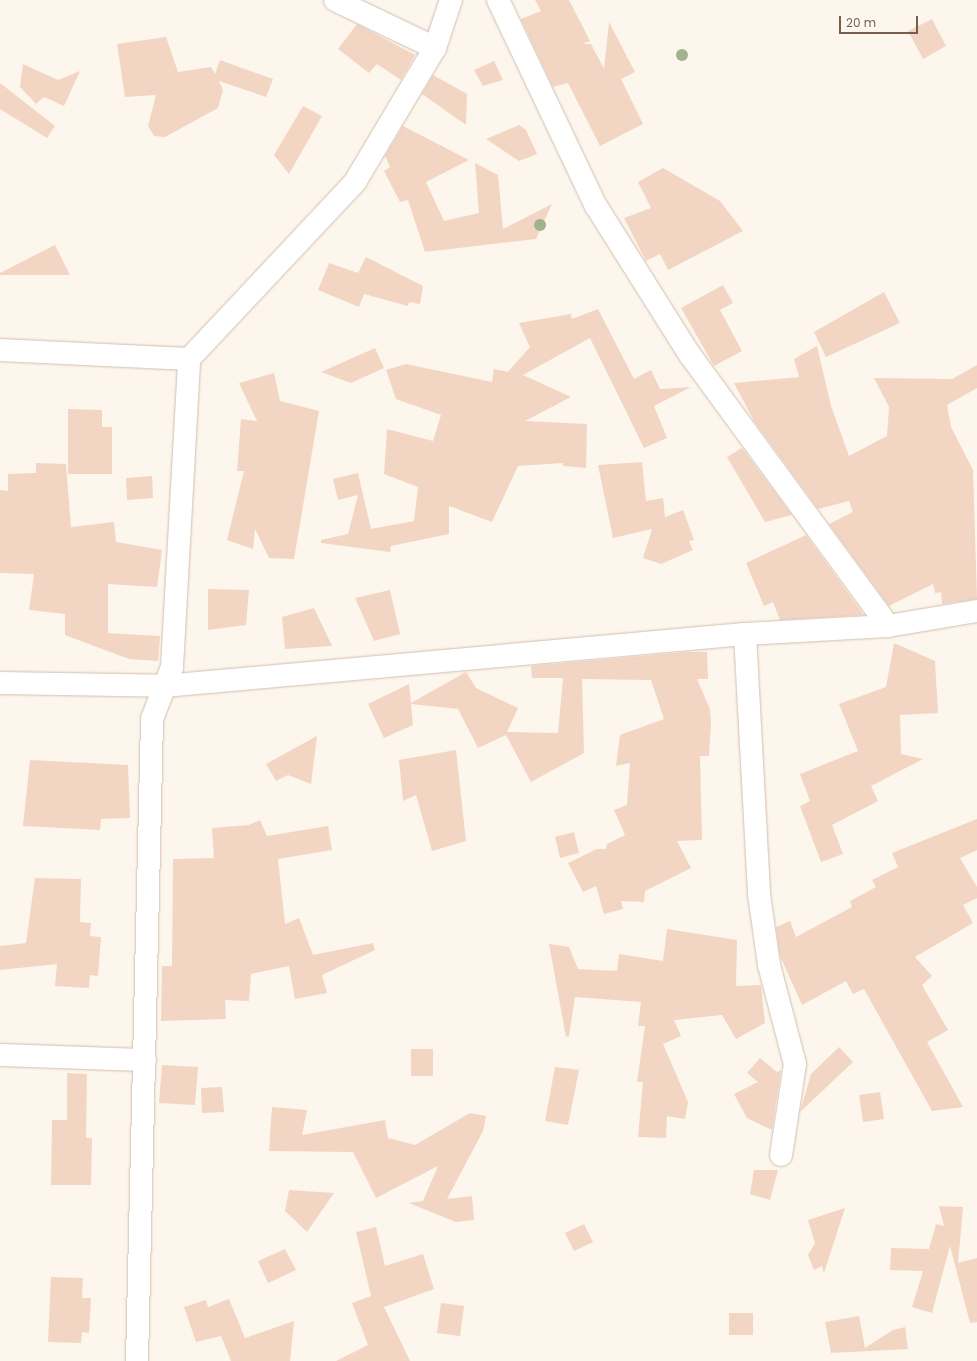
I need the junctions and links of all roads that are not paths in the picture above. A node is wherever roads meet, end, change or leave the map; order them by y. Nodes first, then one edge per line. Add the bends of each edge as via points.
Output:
1 (335, 0) edge
2 (450, 0) edge
3 (498, 0) edge
4 (435, 48) junction
5 (0, 350) edge
6 (189, 359) junction
7 (977, 611) edge
8 (888, 626) junction
9 (745, 634) junction
10 (0, 683) edge
11 (164, 686) junction
12 (0, 1056) edge
13 (145, 1060) junction
14 (781, 1155) dead end
15 (136, 1361) edge

1 - 4 street
2 - 4 street
3 - 8 street via 596,206 690,354
4 - 6 street via 355,182
5 - 6 street
6 - 11 street via 172,667
7 - 8 street
8 - 9 street
9 - 11 street
9 - 14 street via 759,894 769,965 795,1064
10 - 11 street
11 - 13 street via 152,719
12 - 13 street
13 - 15 street

